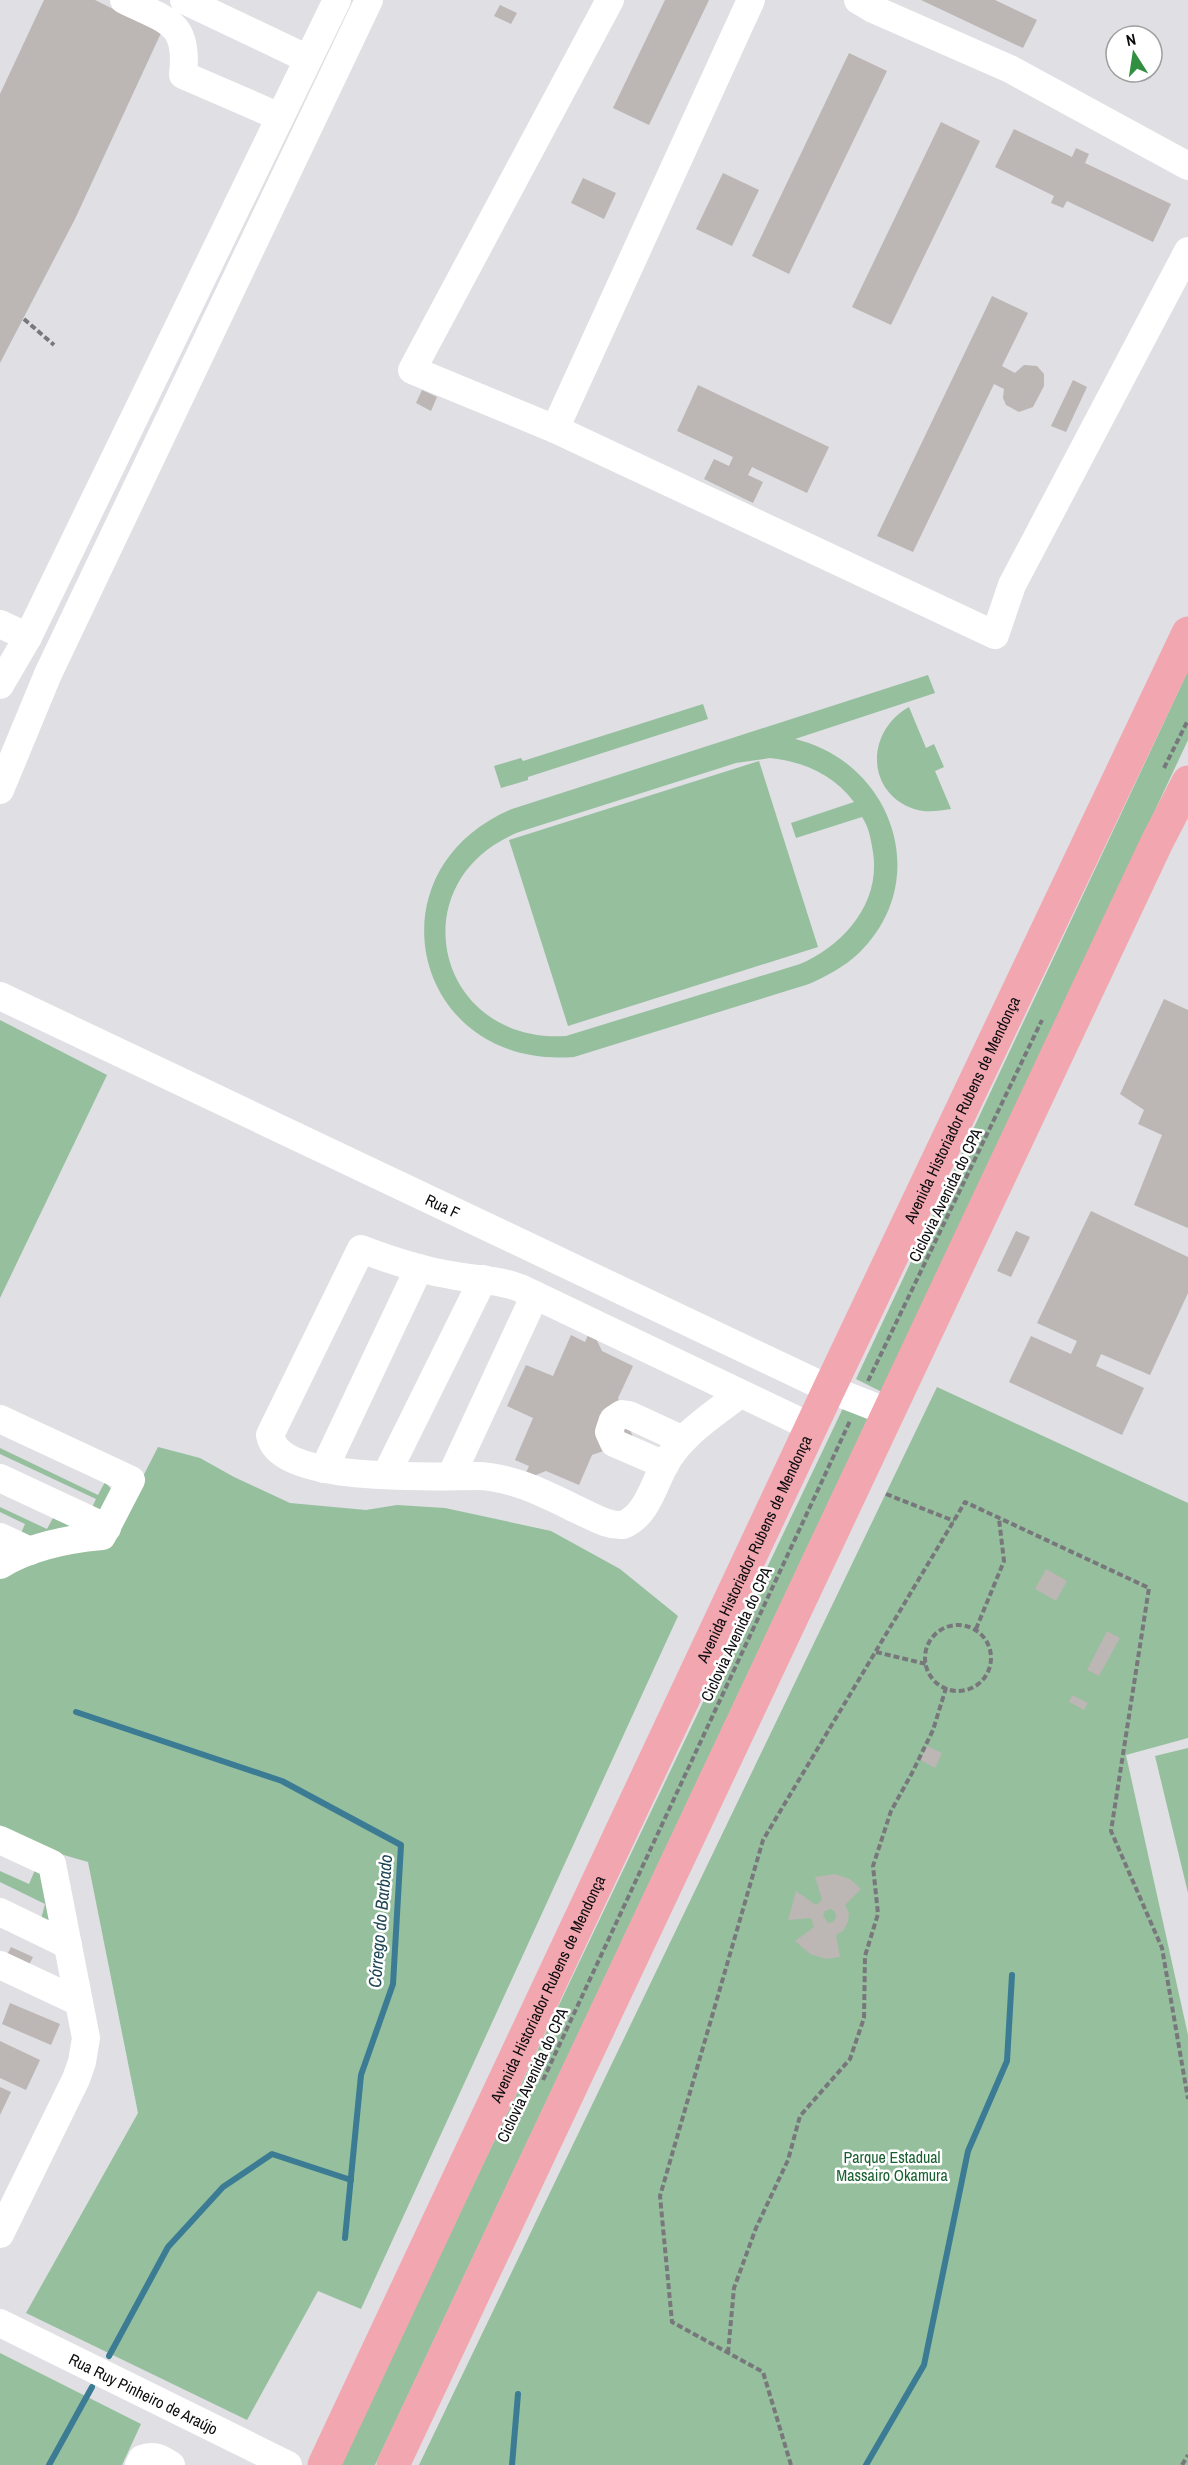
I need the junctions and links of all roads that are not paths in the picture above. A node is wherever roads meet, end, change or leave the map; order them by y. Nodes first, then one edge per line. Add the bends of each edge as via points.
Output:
1 (124, 0) edge
2 (184, 0) edge
3 (337, 0) edge
4 (369, 0) edge
5 (610, 0) edge
6 (751, 0) edge
7 (858, 0) edge
8 (308, 59) junction
9 (280, 117) junction
10 (1188, 166) edge
11 (1188, 251) edge
12 (555, 429) junction
13 (1, 625) edge
14 (1188, 633) edge
15 (28, 637) junction
16 (0, 685) edge
17 (1175, 778) edge
18 (0, 790) edge
19 (0, 996) edge
20 (419, 1268) junction
21 (483, 1279) junction
22 (535, 1295) junction
23 (829, 1389) junction
24 (740, 1394) junction
25 (873, 1407) junction
26 (0, 1419) edge
27 (811, 1427) junction
28 (683, 1440) junction
29 (665, 1465) junction
30 (324, 1469) junction
31 (386, 1475) junction
32 (451, 1476) junction
33 (0, 1478) edge
34 (107, 1528) junction
35 (0, 1537) edge
36 (30, 1551) junction
37 (0, 1565) edge
38 (0, 1840) edge
39 (0, 1912) edge
40 (68, 1945) junction
41 (0, 1965) edge
42 (79, 2002) junction
43 (3, 2218) edge
44 (0, 2323) edge
45 (139, 2465) edge
46 (171, 2465) edge
47 (288, 2465) edge
48 (324, 2465) edge
49 (393, 2465) edge

1 - 9 street via 168,21 182,36 186,52 183,75
2 - 8 street
3 - 8 street
4 - 18 street via 48,674
5 - 12 street via 412,369
6 - 12 street
7 - 10 street via 1010,69
8 - 9 street
9 - 15 street
11 - 12 street via 1012,585 995,635
13 - 15 street
14 - 23 main road, Avenida Historiador Rubens de Mendonça
15 - 16 street
17 - 25 main road via 1157,842
19 - 23 street, Rua F
20 - 21 street
20 - 30 street
20 - 30 street via 361,1249 271,1430 273,1444 283,1454
21 - 22 street via 503,1281
21 - 31 street
22 - 24 street
22 - 32 street
23 - 25 street, Rua F
23 - 27 main road, Avenida Historiador Rubens de Mendonça
24 - 27 street
24 - 28 street
25 - 49 main road
26 - 34 street via 131,1480
27 - 48 main road, Avenida Historiador Rubens de Mendonça
28 - 29 street
28 - 29 street via 628,1415 613,1420 609,1432 614,1443
29 - 32 street via 638,1516 623,1525 605,1523 536,1490 508,1482 481,1476
30 - 31 street
31 - 32 street
33 - 34 street
34 - 36 street via 102,1536
35 - 36 street
36 - 37 street
38 - 40 street via 52,1864
39 - 40 street
40 - 42 street
41 - 42 street
42 - 43 street via 86,2038 82,2062
44 - 47 street, Rua Ruy Pinheiro de Araújo
45 - 46 street via 142,2458 155,2456

